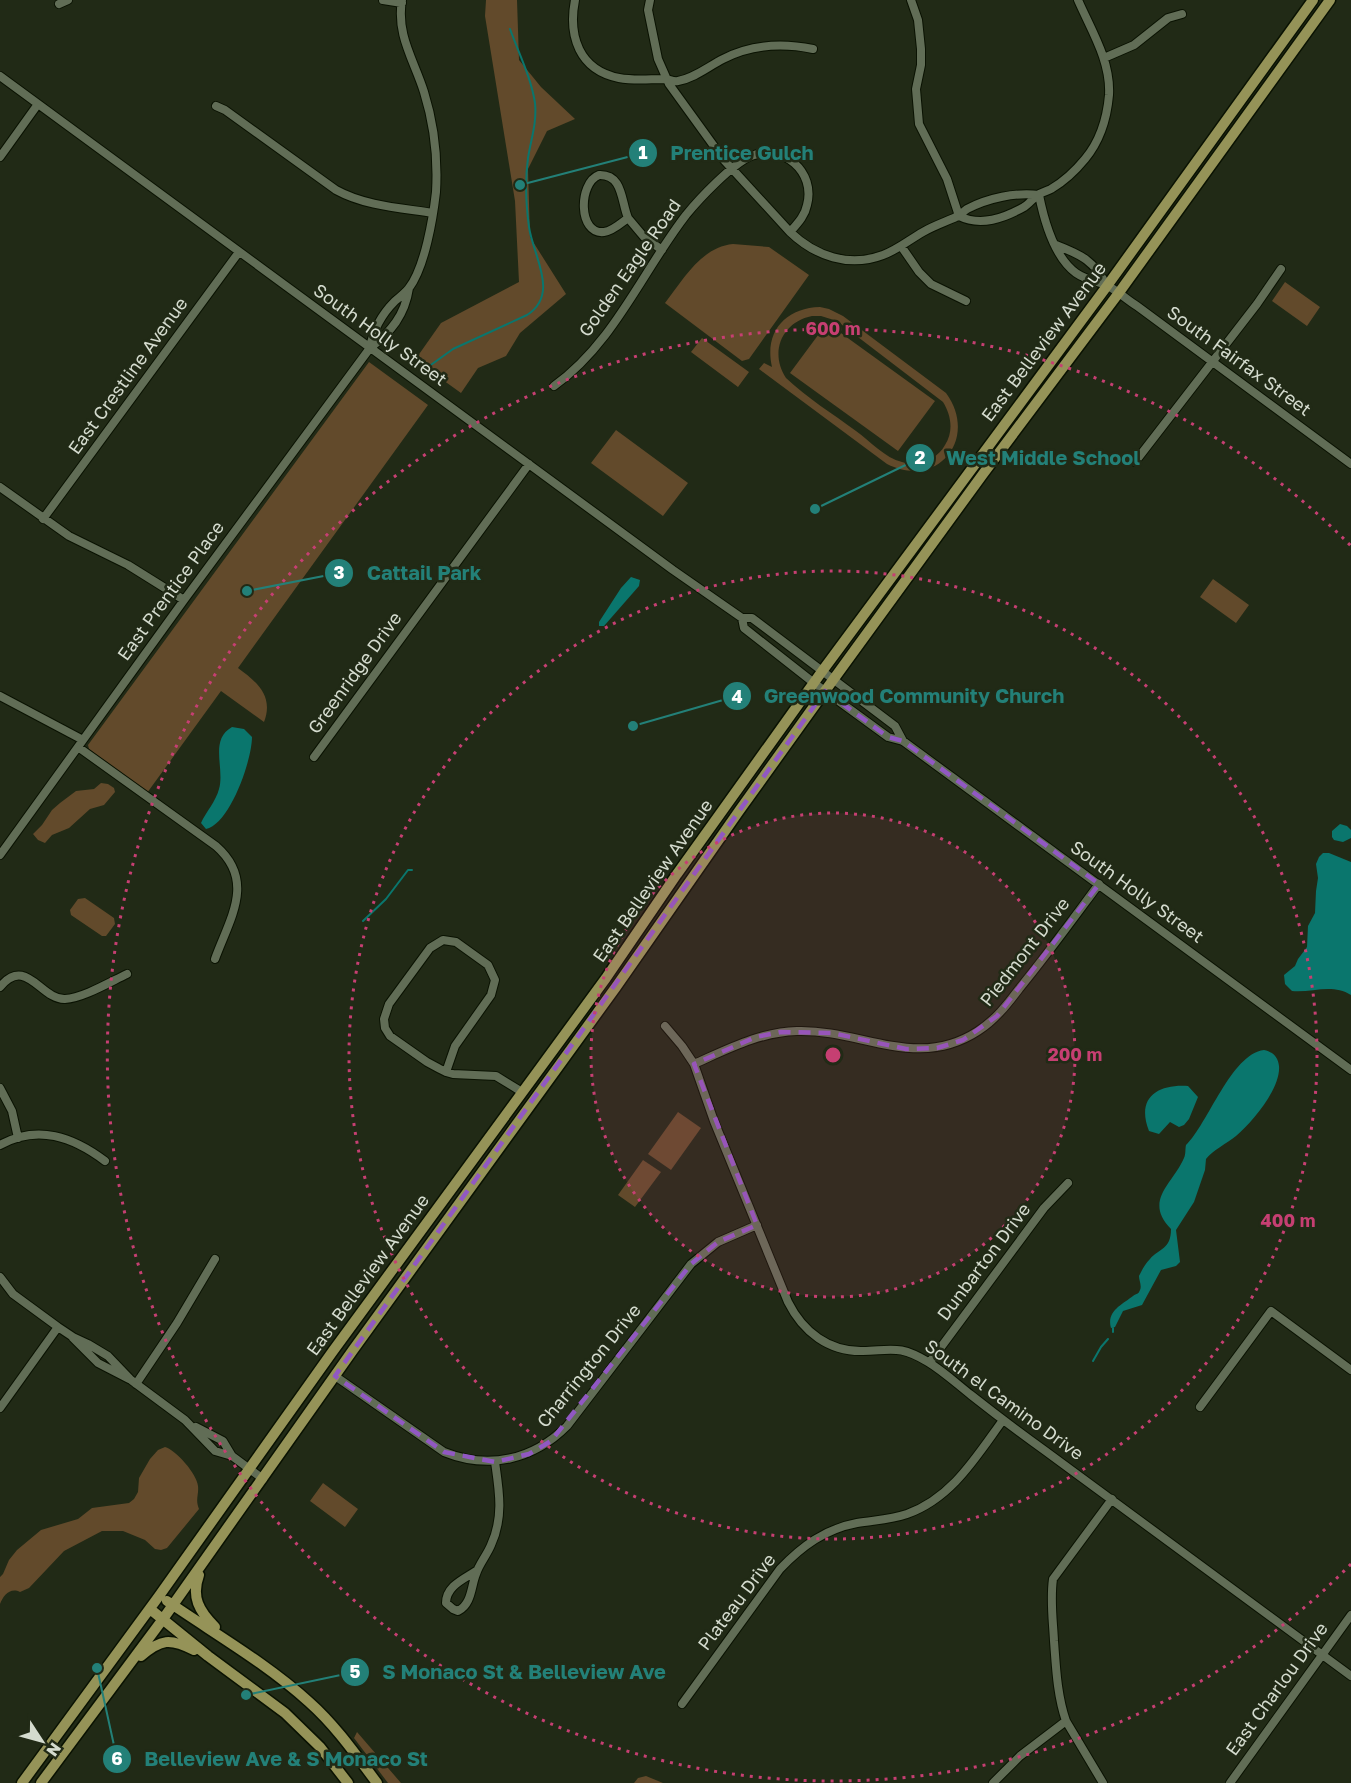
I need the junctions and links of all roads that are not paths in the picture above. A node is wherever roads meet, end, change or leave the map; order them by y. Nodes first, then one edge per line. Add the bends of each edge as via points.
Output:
1 (68, 0) edge
2 (383, 0) edge
3 (575, 0) edge
4 (650, 0) edge
5 (911, 0) edge
6 (1078, 0) edge
7 (1313, 0) edge
8 (1330, 0) edge
9 (402, 1) edge
10 (59, 4) dead end
11 (1182, 14) dead end
12 (813, 49) dead end
13 (1104, 58) junction
14 (0, 76) edge
15 (666, 79) junction
16 (38, 104) junction
17 (216, 106) dead end
18 (0, 158) edge
19 (733, 169) junction
20 (1039, 195) junction
21 (433, 213) junction
22 (959, 216) junction
23 (628, 218) junction
24 (790, 232) junction
25 (1056, 245) junction
26 (901, 246) junction
27 (662, 250) junction
28 (239, 252) junction
29 (1281, 269) dead end
30 (1107, 285) junction
31 (409, 288) junction
32 (1118, 294) junction
33 (966, 301) dead end
34 (370, 348) junction
35 (1213, 362) junction
36 (554, 386) dead end
37 (1135, 462) dead end
38 (529, 464) junction
39 (1351, 464) edge
40 (0, 487) edge
41 (44, 519) junction
42 (184, 600) junction
43 (742, 618) junction
44 (823, 670) junction
45 (834, 679) junction
46 (814, 683) junction
47 (825, 691) junction
48 (0, 696) edge
49 (903, 741) junction
50 (80, 744) junction
51 (314, 757) dead end
52 (0, 855) edge
53 (1099, 884) junction
54 (215, 959) dead end
55 (127, 974) dead end
56 (0, 987) edge
57 (665, 1026) dead end
58 (694, 1064) junction
59 (1351, 1070) edge
60 (446, 1072) junction
61 (0, 1088) edge
62 (522, 1092) junction
63 (18, 1138) junction
64 (0, 1145) edge
65 (105, 1161) dead end
66 (1068, 1183) dead end
67 (757, 1225) junction
68 (215, 1259) dead end
69 (0, 1277) edge
70 (0, 1289) edge
71 (13, 1293) junction
72 (58, 1327) junction
73 (930, 1362) junction
74 (1351, 1370) edge
75 (335, 1376) junction
76 (134, 1382) junction
77 (1200, 1407) dead end
78 (0, 1408) edge
79 (1003, 1420) junction
80 (495, 1462) junction
81 (249, 1469) junction
82 (263, 1479) junction
83 (1112, 1499) junction
84 (202, 1565) junction
85 (477, 1571) junction
86 (159, 1596) junction
87 (173, 1605) junction
88 (150, 1610) junction
89 (1351, 1614) edge
90 (163, 1619) junction
91 (223, 1636) junction
92 (1322, 1655) junction
93 (208, 1656) junction
94 (127, 1668) junction
95 (1351, 1676) edge
96 (682, 1704) dead end
97 (1066, 1720) junction
98 (22, 1783) edge
99 (40, 1783) edge
100 (348, 1783) edge
101 (377, 1783) edge
102 (993, 1783) edge
103 (1103, 1783) edge
104 (1230, 1783) edge

1 - 10 street
2 - 9 street
3 - 15 street via 575,41 582,56 595,68 618,78
4 - 15 street via 648,10
5 - 22 street via 921,49 916,89 919,124 947,179
6 - 13 street
7 - 30 main road, East Belleview Avenue
8 - 32 main road, East Belleview Avenue
9 - 21 street via 403,38 424,92 433,133
11 - 13 street via 1168,18 1134,45
12 - 15 street via 790,45 759,47 725,58 676,82
13 - 20 street via 1109,94 1098,140 1076,169
14 - 16 street, South Holly Street
15 - 19 street
16 - 18 street
16 - 28 street, South Holly Street
17 - 21 street via 346,196
19 - 24 street
19 - 24 street, Golden Eagle Road via 760,153 775,153 796,165 805,177 809,194 804,214
19 - 27 street, Golden Eagle Road via 692,208
20 - 22 street via 1007,196 969,208
20 - 22 street via 1024,207 988,221 974,222
20 - 25 street via 1045,224
21 - 31 street via 427,243
22 - 26 street
23 - 23 street via 620,186 614,178 604,174 591,179 584,208 593,230 608,232
23 - 27 street
24 - 26 street via 817,252 841,260 871,258
25 - 30 street via 1094,265
25 - 30 street via 1073,270
26 - 33 street via 931,284
27 - 36 street, Golden Eagle Road via 609,330
28 - 34 street, South Holly Street
28 - 41 street, East Crestline Avenue
29 - 35 street
30 - 32 street, South Fairfax Street
30 - 44 main road, East Belleview Avenue
31 - 34 street via 380,320
31 - 34 street via 397,322
32 - 35 street, South Fairfax Street
32 - 45 main road, East Belleview Avenue
34 - 38 street, South Holly Street
34 - 42 street, East Prentice Place
35 - 37 street
35 - 39 street, South Fairfax Street
38 - 43 street, South Holly Street
38 - 51 street, Greenridge Drive
40 - 41 street
41 - 42 street
42 - 50 street, East Prentice Place
43 - 44 street, South Holly Street via 752,618
43 - 46 street, South Holly Street via 744,628
44 - 45 street, South Holly Street
44 - 46 main road, East Belleview Avenue
45 - 47 main road, East Belleview Avenue
45 - 49 street, South Holly Street via 895,726
46 - 47 street, South Holly Street
46 - 62 main road, East Belleview Avenue
47 - 49 street, South Holly Street via 888,737
47 - 75 main road, East Belleview Avenue
48 - 50 street
49 - 53 street, South Holly Street
50 - 52 street, East Prentice Place
50 - 54 street via 216,846 233,865 238,896
53 - 58 street, Piedmont Drive via 997,1016 963,1040 937,1048 906,1049 832,1033 789,1031 756,1037
53 - 59 street, South Holly Street
55 - 56 street via 64,999 25,977 13,976
57 - 58 street, South el Camino Drive
58 - 67 street, South el Camino Drive
60 - 60 street via 390,1036 384,1018 389,1004 430,948 450,940 488,965 495,981 491,995 455,1046
60 - 62 street via 496,1076
61 - 63 street via 12,1111
62 - 81 main road, East Belleview Avenue
63 - 64 street
63 - 65 street via 66,1139
66 - 73 street, Dunbarton Drive via 1044,1208
67 - 73 street, South el Camino Drive via 793,1313 817,1338 853,1351 901,1349
67 - 80 street, Charrington Drive via 718,1242 691,1264 556,1437 529,1454
68 - 76 street via 177,1323
69 - 71 street
70 - 71 street
71 - 72 street
72 - 76 street via 98,1363
72 - 78 street
73 - 79 street, South el Camino Drive
74 - 77 street via 1271,1311
75 - 80 street, Charrington Drive via 444,1452
75 - 82 main road, East Belleview Avenue
76 - 81 street via 185,1420 214,1451 232,1456
79 - 83 street, South el Camino Drive
79 - 96 street, Plateau Drive via 962,1476 938,1498 890,1520 829,1532 795,1553
80 - 85 street via 499,1520
81 - 82 street
81 - 86 main road, East Belleview Avenue
82 - 84 main road, East Belleview Avenue
83 - 92 street, South el Camino Drive
83 - 97 street via 1053,1579 1057,1674
84 - 87 main road, East Belleview Avenue
84 - 91 main road via 195,1587 196,1602
85 - 85 street via 448,1592 446,1603 453,1609 458,1611 466,1604
86 - 87 main road
86 - 88 main road, East Belleview Avenue
87 - 90 main road, East Belleview Avenue
87 - 91 main road
88 - 90 main road
88 - 98 main road, East Belleview Avenue
89 - 92 street, East Charlou Drive
90 - 93 main road
90 - 94 main road, East Belleview Avenue
91 - 101 main road via 310,1703 343,1737
92 - 95 street, South el Camino Drive
92 - 104 street, East Charlou Drive
93 - 94 main road via 168,1641 155,1644
93 - 100 main road via 294,1720
94 - 99 main road, East Belleview Avenue
97 - 102 street
97 - 103 street

